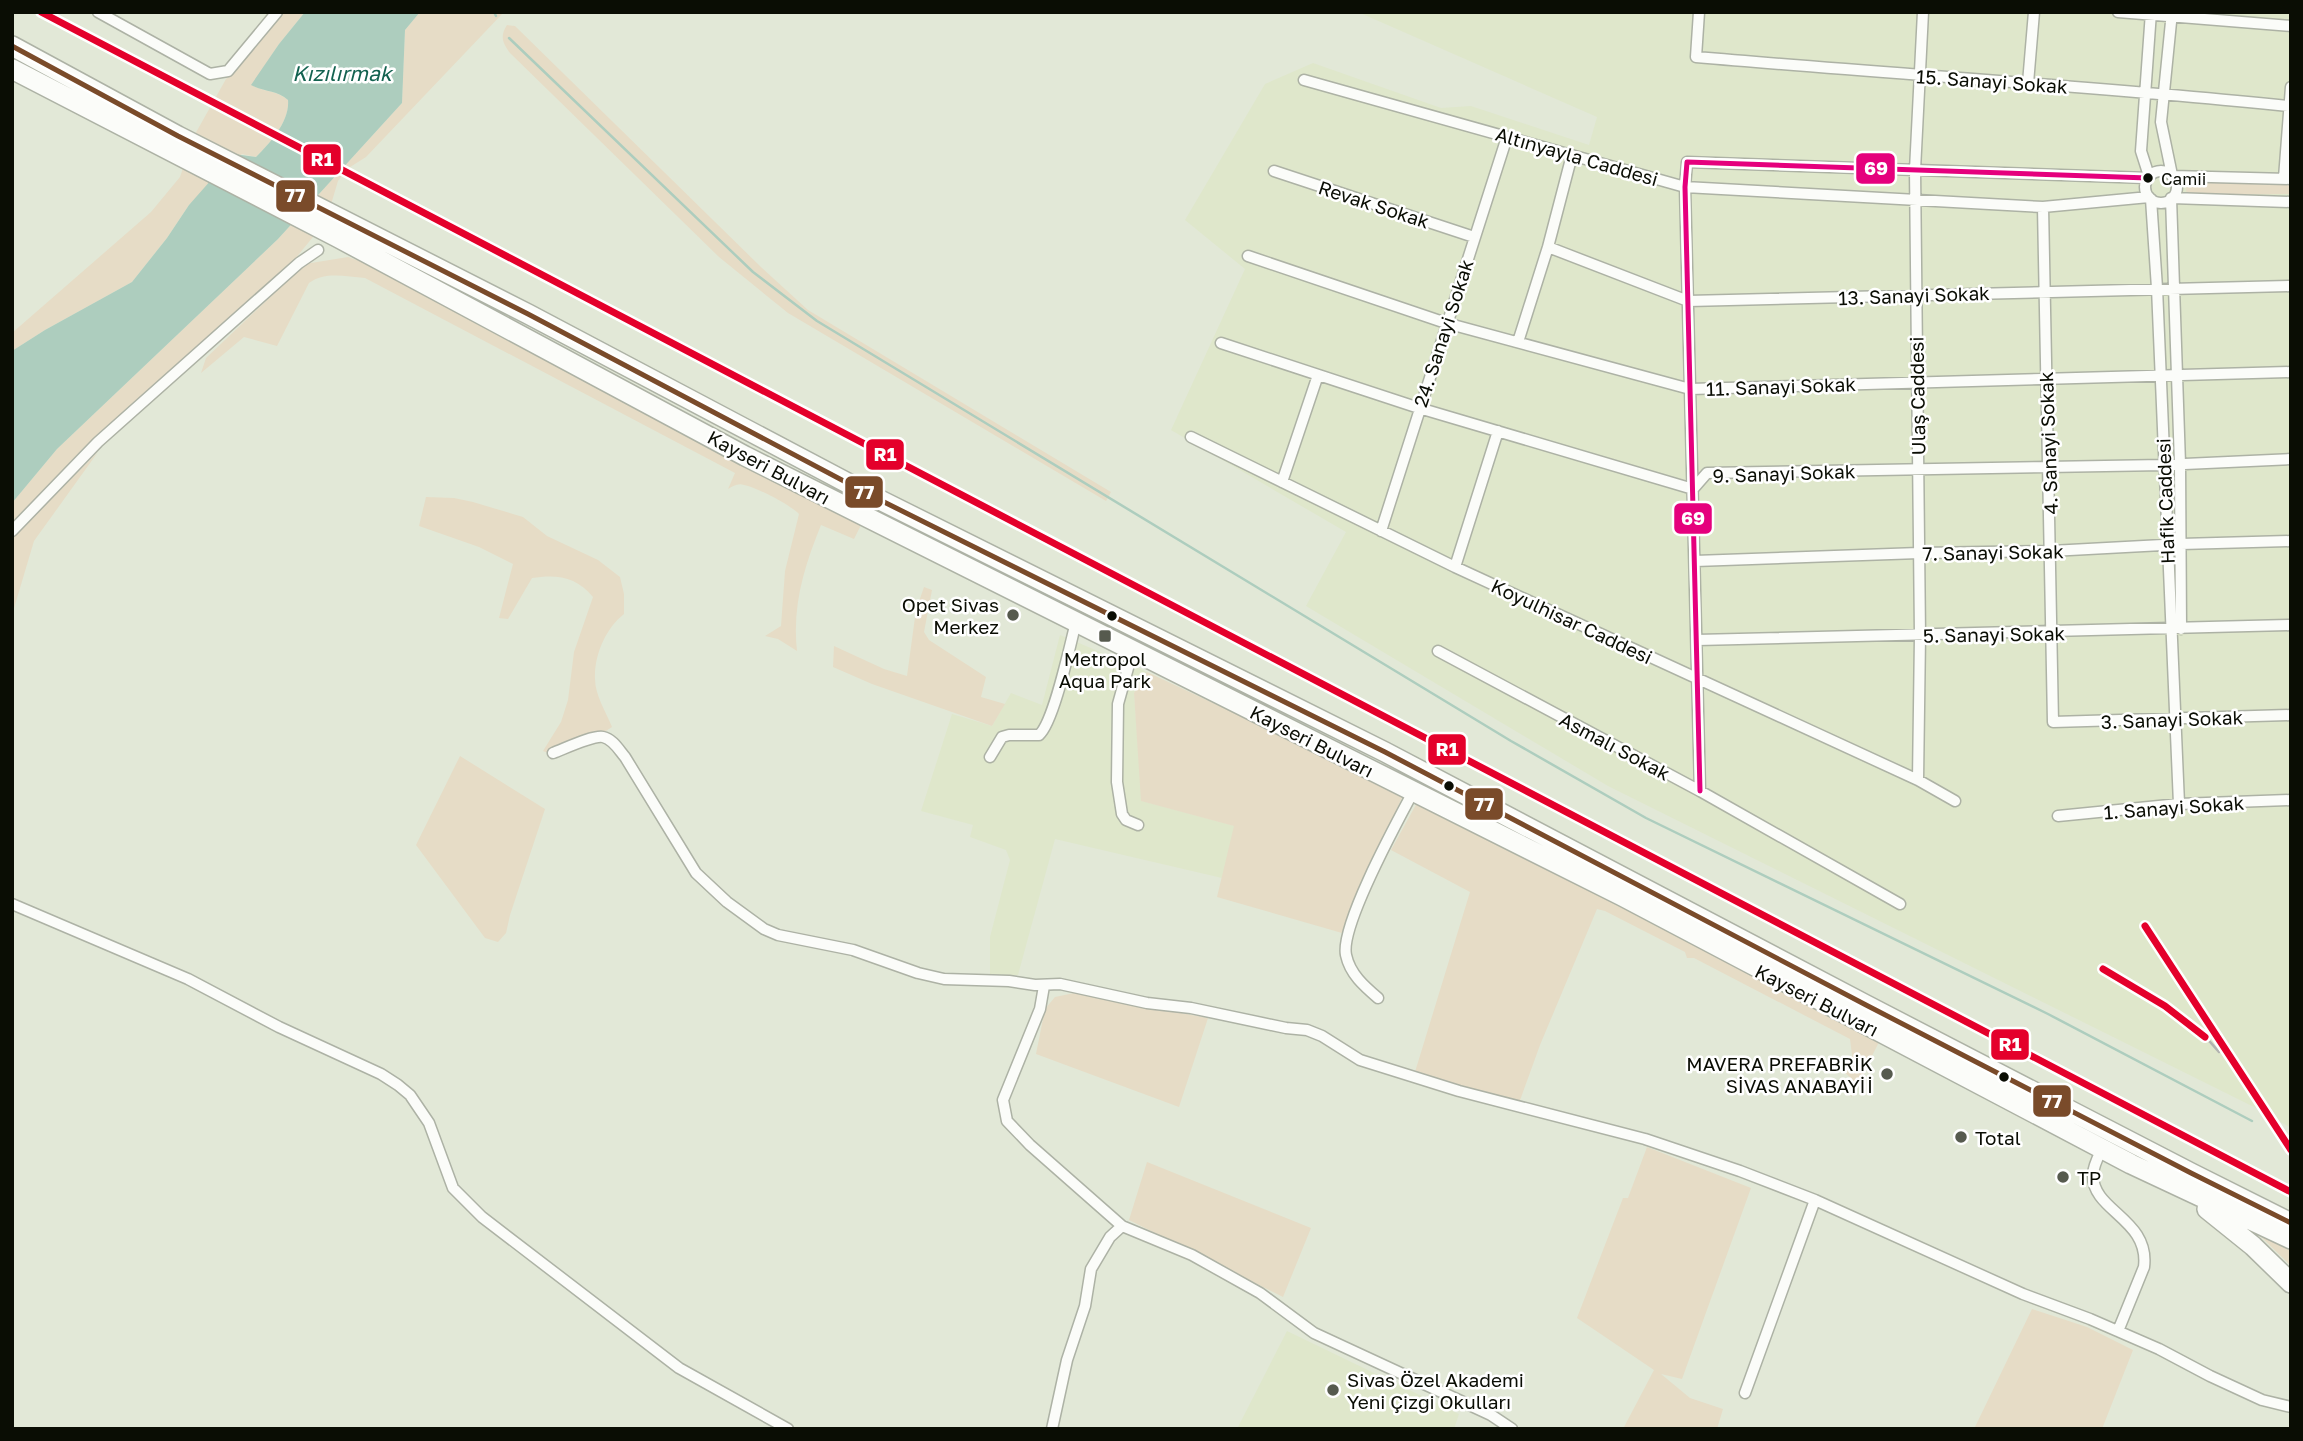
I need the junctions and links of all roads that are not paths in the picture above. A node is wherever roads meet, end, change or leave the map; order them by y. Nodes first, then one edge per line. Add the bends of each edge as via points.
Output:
1 (98, 12) edge
2 (277, 12) edge
3 (1699, 12) edge
4 (1923, 12) edge
5 (2034, 12) edge
6 (2118, 12) edge
7 (2151, 14) edge
8 (2172, 15) edge
9 (2291, 26) edge
10 (12, 46) edge
11 (12, 69) edge
12 (1918, 76) junction
13 (1304, 80) dead end
14 (2028, 83) junction
15 (2291, 87) edge
16 (2144, 92) junction
17 (2164, 93) junction
18 (2288, 106) junction
19 (1507, 137) junction
20 (174, 144) junction
21 (1572, 155) junction
22 (1915, 170) junction
23 (1274, 171) dead end
24 (2172, 176) junction
25 (2149, 177) junction
26 (2288, 178) edge
27 (1685, 187) junction
28 (2150, 198) junction
29 (2172, 198) junction
30 (1916, 200) junction
31 (2291, 202) edge
32 (2043, 207) junction
33 (341, 229) junction
34 (1474, 237) junction
35 (1548, 247) junction
36 (318, 250) dead end
37 (1248, 256) dead end
38 (2291, 286) edge
39 (2173, 287) junction
40 (2157, 288) junction
41 (2043, 292) junction
42 (1916, 295) junction
43 (1688, 301) junction
44 (1446, 323) junction
45 (1518, 342) junction
46 (1221, 343) dead end
47 (2291, 372) edge
48 (1318, 375) junction
49 (2160, 375) junction
50 (2178, 376) junction
51 (2046, 378) junction
52 (1917, 382) junction
53 (1690, 389) junction
54 (1419, 408) junction
55 (1498, 432) junction
56 (1191, 437) dead end
57 (2291, 459) edge
58 (2180, 464) junction
59 (2164, 465) junction
60 (2048, 466) junction
61 (1918, 470) junction
62 (1282, 482) junction
63 (1693, 489) junction
64 (12, 531) edge
65 (1381, 531) junction
66 (2291, 541) edge
67 (2181, 544) junction
68 (2166, 546) junction
69 (2051, 551) junction
70 (1919, 553) junction
71 (1695, 561) junction
72 (1455, 567) junction
73 (1076, 622) junction
74 (2291, 625) edge
75 (2176, 629) junction
76 (2053, 632) junction
77 (1920, 636) junction
78 (1697, 640) junction
79 (1133, 650) junction
80 (1438, 651) dead end
81 (1698, 679) junction
82 (2291, 715) edge
83 (2175, 719) junction
84 (2053, 722) joint
85 (553, 753) dead end
86 (990, 757) dead end
87 (1919, 780) junction
88 (1700, 791) junction
89 (1413, 792) junction
90 (2291, 800) edge
91 (1955, 801) dead end
92 (2179, 804) junction
93 (2057, 816) dead end
94 (1138, 825) dead end
95 (12, 904) edge
96 (1900, 904) dead end
97 (1044, 986) junction
98 (1378, 998) dead end
99 (2102, 1149) junction
100 (2182, 1189) junction
101 (1815, 1200) junction
102 (2291, 1223) edge
103 (1122, 1226) junction
104 (2291, 1239) edge
105 (2291, 1283) edge
106 (2118, 1331) junction
107 (1745, 1393) dead end
108 (2291, 1407) edge
109 (788, 1429) edge
110 (1052, 1429) edge
111 (1512, 1429) edge

1 - 2 street via 210,74 228,71
3 - 12 street, 15. Sanayi Sokak via 1696,57
4 - 12 street, Ulaş Caddesi
5 - 14 street
6 - 7 street
7 - 8 street
7 - 16 street
8 - 9 street
8 - 17 street
10 - 20 highway
11 - 20 highway
12 - 14 street, 15. Sanayi Sokak
12 - 22 street, Ulaş Caddesi
13 - 19 street, Altınyayla Caddesi
14 - 16 street, 15. Sanayi Sokak
15 - 18 street
16 - 17 street, 15. Sanayi Sokak
16 - 25 street via 2141,151
17 - 18 street, 15. Sanayi Sokak
17 - 24 street via 2161,122
18 - 26 street
19 - 21 street, Altınyayla Caddesi
19 - 34 street, 24. Sanayi Sokak
20 - 33 highway
21 - 27 street, Altınyayla Caddesi
21 - 35 street
22 - 25 street, Altınyayla Caddesi
22 - 27 street, Altınyayla Caddesi via 1687,162
22 - 30 street, Ulaş Caddesi
23 - 34 street, Revak Sokak
24 - 25 street via 2159,171
24 - 26 street
24 - 29 street via 2177,188
25 - 28 street via 2145,186
27 - 30 street, Altınyayla Caddesi
27 - 43 street
28 - 29 street via 2161,202
28 - 32 street, Altınyayla Caddesi
28 - 40 street, Hafik Caddesi
29 - 31 street
29 - 39 street, Hafik Caddesi
30 - 32 street, Altınyayla Caddesi
30 - 42 street, Ulaş Caddesi
32 - 41 street, 4. Sanayi Sokak
33 - 73 highway, Kayseri Bulvarı via 745,456
33 - 102 highway, Kayseri Bulvarı via 515,308 874,498 1385,752
34 - 44 street, 24. Sanayi Sokak
35 - 43 street, 13. Sanayi Sokak
35 - 45 street
36 - 64 street via 98,442
37 - 44 street, 11. Sanayi Sokak
38 - 39 street, 13. Sanayi Sokak
39 - 40 street, 13. Sanayi Sokak
39 - 50 street, Hafik Caddesi
40 - 41 street, 13. Sanayi Sokak
40 - 49 street, Hafik Caddesi
41 - 42 street, 13. Sanayi Sokak
41 - 51 street, 4. Sanayi Sokak
42 - 43 street, 13. Sanayi Sokak
42 - 52 street, Ulaş Caddesi
43 - 53 street
44 - 45 street, 11. Sanayi Sokak
44 - 54 street, 24. Sanayi Sokak
45 - 53 street, 11. Sanayi Sokak
46 - 48 street, 9. Sanayi Sokak
47 - 50 street, 11. Sanayi Sokak
48 - 54 street, 9. Sanayi Sokak
48 - 62 street
49 - 50 street, 11. Sanayi Sokak
49 - 51 street, 11. Sanayi Sokak
49 - 59 street, Hafik Caddesi
50 - 58 street, Hafik Caddesi
51 - 52 street, 11. Sanayi Sokak
51 - 60 street, 4. Sanayi Sokak
52 - 53 street, 11. Sanayi Sokak
52 - 61 street, Ulaş Caddesi
53 - 63 street
54 - 55 street, 9. Sanayi Sokak
54 - 65 street, 24. Sanayi Sokak
55 - 63 street, 9. Sanayi Sokak
55 - 72 street
56 - 62 street, Koyulhisar Caddesi
57 - 58 street, 9. Sanayi Sokak
58 - 59 street, 9. Sanayi Sokak
58 - 67 street, Hafik Caddesi
59 - 60 street, 9. Sanayi Sokak
59 - 68 street, Hafik Caddesi
60 - 61 street, 9. Sanayi Sokak
60 - 69 street, 4. Sanayi Sokak
61 - 63 street, 9. Sanayi Sokak via 1707,473
61 - 70 street, Ulaş Caddesi
62 - 65 street, Koyulhisar Caddesi
63 - 71 street
65 - 72 street, Koyulhisar Caddesi
66 - 67 street, 7. Sanayi Sokak
67 - 68 street, 7. Sanayi Sokak
67 - 75 street, Hafik Caddesi
68 - 69 street, 7. Sanayi Sokak
68 - 75 street, Hafik Caddesi
69 - 70 street, 7. Sanayi Sokak
69 - 76 street, 4. Sanayi Sokak
70 - 71 street, 7. Sanayi Sokak
70 - 77 street, Ulaş Caddesi
71 - 78 street
72 - 81 street, Koyulhisar Caddesi
73 - 79 highway, Kayseri Bulvarı
73 - 86 street via 1044,731 1002,737
74 - 75 street, 5. Sanayi Sokak
75 - 76 street, 5. Sanayi Sokak
75 - 83 street, Hafik Caddesi
76 - 77 street, 5. Sanayi Sokak
76 - 84 street, 4. Sanayi Sokak
77 - 78 street, 5. Sanayi Sokak
77 - 87 street, Ulaş Caddesi
78 - 81 street
79 - 89 highway, Kayseri Bulvarı
79 - 94 street via 1118,704 1117,782 1122,814
80 - 88 street, Asmalı Sokak
81 - 87 street, Koyulhisar Caddesi
81 - 88 street
82 - 83 street, 3. Sanayi Sokak
83 - 84 street, 3. Sanayi Sokak
83 - 92 street, Hafik Caddesi
85 - 97 street via 597,737 613,742 696,873 764,929 796,941 853,950 944,979
87 - 91 street, Koyulhisar Caddesi
88 - 96 street, Asmalı Sokak
89 - 98 street via 1375,865 1354,915 1345,953 1361,984
89 - 99 highway, Kayseri Bulvarı via 1622,896
90 - 92 street, 1. Sanayi Sokak
92 - 93 street, 1. Sanayi Sokak
95 - 109 street via 188,979 398,1085 429,1123 453,1188 482,1217 679,1368
97 - 101 street via 1079,987 1307,1030 1360,1060 1645,1139
97 - 103 street via 1040,1009 1003,1100 1007,1121
99 - 100 highway, Kayseri Bulvarı
99 - 106 street via 2094,1183 2099,1195 2142,1241 2145,1257
100 - 104 highway, Kayseri Bulvarı
100 - 105 highway via 2253,1245
101 - 106 street via 2011,1289
101 - 107 street
103 - 110 street via 1091,1269
103 - 111 street via 1192,1255 1260,1293 1314,1333
106 - 108 street via 2262,1400

